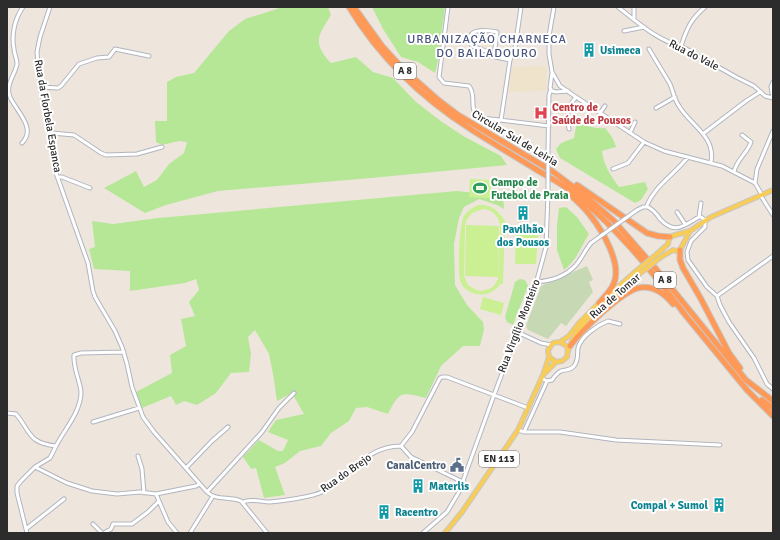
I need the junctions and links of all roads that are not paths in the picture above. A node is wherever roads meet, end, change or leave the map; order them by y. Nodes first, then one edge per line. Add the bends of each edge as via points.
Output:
1 (23, 7) edge
2 (50, 7) edge
3 (349, 7) edge
4 (354, 7) edge
5 (448, 7) edge
6 (521, 7) edge
7 (554, 7) edge
8 (618, 7) edge
9 (634, 7) edge
10 (705, 7) edge
11 (634, 19) junction
12 (644, 27) junction
13 (624, 31) dead end
14 (681, 46) junction
15 (649, 49) dead end
16 (149, 56) dead end
17 (494, 56) junction
18 (510, 60) junction
19 (552, 73) junction
20 (773, 82) edge
21 (559, 84) junction
22 (40, 87) junction
23 (551, 87) junction
24 (568, 91) junction
25 (557, 92) junction
26 (760, 92) junction
27 (772, 92) edge
28 (576, 97) junction
29 (675, 97) junction
30 (773, 98) edge
31 (550, 99) junction
32 (605, 106) dead end
33 (656, 108) dead end
34 (600, 113) junction
35 (501, 120) junction
36 (635, 122) dead end
37 (549, 126) junction
38 (570, 128) dead end
39 (773, 131) edge
40 (52, 133) junction
41 (630, 133) junction
42 (704, 133) junction
43 (742, 135) dead end
44 (772, 136) edge
45 (644, 142) junction
46 (22, 143) dead end
47 (162, 147) dead end
48 (688, 157) junction
49 (711, 162) junction
50 (613, 169) dead end
51 (734, 172) junction
52 (559, 176) junction
53 (58, 177) junction
54 (555, 181) junction
55 (755, 183) junction
56 (90, 188) dead end
57 (773, 190) edge
58 (762, 196) junction
59 (701, 203) dead end
60 (646, 207) junction
61 (677, 212) dead end
62 (773, 215) edge
63 (699, 217) junction
64 (705, 220) junction
65 (685, 224) junction
66 (690, 231) junction
67 (677, 235) junction
68 (670, 237) junction
69 (684, 242) junction
70 (668, 244) junction
71 (672, 250) junction
72 (680, 250) junction
73 (660, 255) junction
74 (773, 256) edge
75 (636, 274) junction
76 (536, 282) junction
77 (717, 296) junction
78 (599, 303) junction
79 (684, 313) junction
80 (620, 324) dead end
81 (517, 332) junction
82 (560, 342) junction
83 (541, 343) junction
84 (551, 345) junction
85 (569, 348) junction
86 (548, 350) junction
87 (124, 352) junction
88 (550, 357) junction
89 (556, 362) junction
90 (542, 376) junction
91 (547, 381) junction
92 (743, 383) junction
93 (773, 389) edge
94 (762, 392) junction
95 (294, 393) dead end
96 (494, 394) junction
97 (773, 401) edge
98 (139, 408) junction
99 (528, 408) junction
100 (773, 408) edge
101 (7, 413) edge
102 (773, 416) edge
103 (93, 422) dead end
104 (228, 427) dead end
105 (518, 430) junction
106 (524, 432) junction
107 (720, 445) dead end
108 (56, 446) junction
109 (401, 446) junction
110 (138, 456) dead end
111 (35, 467) junction
112 (186, 468) junction
113 (463, 482) junction
114 (200, 484) junction
115 (207, 492) junction
116 (144, 493) junction
117 (156, 494) junction
118 (213, 496) junction
119 (64, 499) dead end
120 (159, 501) junction
121 (243, 502) junction
122 (93, 524) dead end
123 (26, 529) junction
124 (27, 533) edge
125 (103, 533) edge
126 (177, 533) edge
127 (190, 533) edge
128 (267, 533) edge
129 (423, 533) edge
130 (445, 533) edge

1 - 46 street via 15,25 14,48 17,64 8,88 10,98 28,130 27,138
2 - 22 street, Rua da Florbela Espanca via 37,52
3 - 54 highway, Circular Sul de Leiria / A 8 via 386,58 425,96 447,113
4 - 52 highway, Circular Sul de Leiria / A 8 via 382,46 432,96 458,116
5 - 35 street via 439,77 444,83 469,86 472,89 476,116
6 - 18 street via 516,48
7 - 19 street via 548,42
8 - 11 street, Rua do Vale
9 - 11 street
10 - 14 street via 692,19
11 - 12 street, Rua do Vale
12 - 13 street
12 - 14 street, Rua do Vale via 653,34
14 - 26 street, Rua do Vale via 754,86
15 - 29 street
16 - 22 street via 115,49 109,57 79,64 58,88
17 - 17 street via 497,32 474,32 470,40 472,46
17 - 18 street
18 - 35 street
19 - 21 street
19 - 23 street, Rua Virgílio Monteiro
20 - 27 street
21 - 23 street via 553,83
21 - 24 street
21 - 25 street
22 - 40 street, Rua da Florbela Espanca
23 - 25 street via 553,92
23 - 31 street, Rua Virgílio Monteiro
24 - 25 street
24 - 28 street
25 - 31 street
26 - 30 street, Rua do Vale
26 - 42 street
27 - 30 street
28 - 34 street
28 - 38 street via 568,109
29 - 33 street
29 - 42 street via 682,111
31 - 37 street, Rua Virgílio Monteiro
32 - 34 street
34 - 41 street
35 - 37 street
36 - 41 street
37 - 76 street, Rua Virgílio Monteiro, bridge via 546,247
39 - 44 street
40 - 47 street via 74,135 106,155 137,154
40 - 53 street, Rua da Florbela Espanca
41 - 45 street
42 - 49 street via 712,151
43 - 51 street via 750,142
44 - 55 street via 756,169
45 - 48 street via 660,150
45 - 50 street via 628,163
48 - 49 street
48 - 60 street via 658,187
49 - 51 street
51 - 55 street
52 - 68 highway via 650,235
52 - 94 highway, Circular Sul de Leiria / A 8 via 614,221 732,364 746,380
53 - 56 street
53 - 87 street, Rua da Florbela Espanca via 88,263 95,297
54 - 78 highway via 590,215 614,260 615,282
54 - 79 highway, Circular Sul de Leiria / A 8 via 582,200 619,233
55 - 58 street
57 - 58 main road
58 - 62 street
58 - 64 main road
59 - 63 street
60 - 65 street via 669,227 676,228
60 - 76 street, bridge via 637,210 591,243 570,271 555,279
61 - 65 street
63 - 64 street
63 - 65 street
64 - 66 main road
64 - 77 street via 705,227 692,238 687,255 703,282
66 - 67 main road
66 - 69 main road
67 - 68 main road
67 - 69 main road via 683,238
68 - 70 main road
69 - 72 main road
70 - 71 main road
70 - 73 main road, Rua de Tomar / EN 113
71 - 72 main road
71 - 73 main road, Rua de Tomar / EN 113
72 - 94 highway via 683,268 729,353
73 - 75 main road, Rua de Tomar / EN 113, bridge
74 - 77 street
75 - 78 main road, Rua de Tomar / EN 113
75 - 85 main road, Rua de Tomar / EN 113 via 577,332
76 - 81 street, Rua Virgílio Monteiro
77 - 93 street via 729,322 754,358 767,384
78 - 82 main road, Rua de Tomar / EN 113 via 569,336
79 - 85 highway via 658,291 637,288 597,317
79 - 92 highway, A 8
80 - 91 street via 608,321 590,332 580,345 574,366
81 - 83 street
81 - 96 street, Rua Virgílio Monteiro
82 - 84 main road, Rua de Tomar / EN 113
82 - 85 main road
83 - 84 street
83 - 86 street
84 - 86 main road
85 - 89 main road, Rua de Tomar / EN 113 via 565,359
86 - 88 main road
87 - 98 street, Rua da Florbela Espanca
87 - 108 street via 74,355 81,392 80,400
88 - 89 main road
88 - 90 main road, Rua de Tomar / EN 113
89 - 90 main road, Rua de Tomar / EN 113
90 - 91 street
90 - 99 main road, Rua de Tomar / EN 113
91 - 106 street
92 - 100 highway
92 - 102 highway
94 - 97 highway
95 - 115 street
96 - 99 street
96 - 109 street via 442,376 412,432
96 - 113 street, Rua Virgílio Monteiro
98 - 103 street
98 - 112 street, Rua da Florbela Espanca via 154,432
99 - 105 main road, Rua de Tomar / EN 113
101 - 108 street via 16,414 34,439
104 - 112 street
105 - 106 street
105 - 130 main road, Rua de Tomar / EN 113
106 - 107 street via 560,432 616,440
108 - 111 street via 50,458
109 - 113 street via 411,457
109 - 121 street, Rua do Brejo via 370,455 330,487 318,493 272,502
110 - 116 street
111 - 116 street via 66,483 92,491 117,494
111 - 123 street via 16,488
112 - 114 street, Rua da Florbela Espanca
113 - 129 street, Rua Virgílio Monteiro via 447,512
114 - 115 street, Rua da Florbela Espanca
114 - 117 street
115 - 118 street, Rua da Florbela Espanca
116 - 117 street
117 - 120 street
118 - 121 street, Rua do Brejo
118 - 127 street
119 - 123 street
120 - 125 street via 132,524 113,524 111,530
120 - 126 street via 168,522
121 - 128 street
122 - 125 street
123 - 124 street

